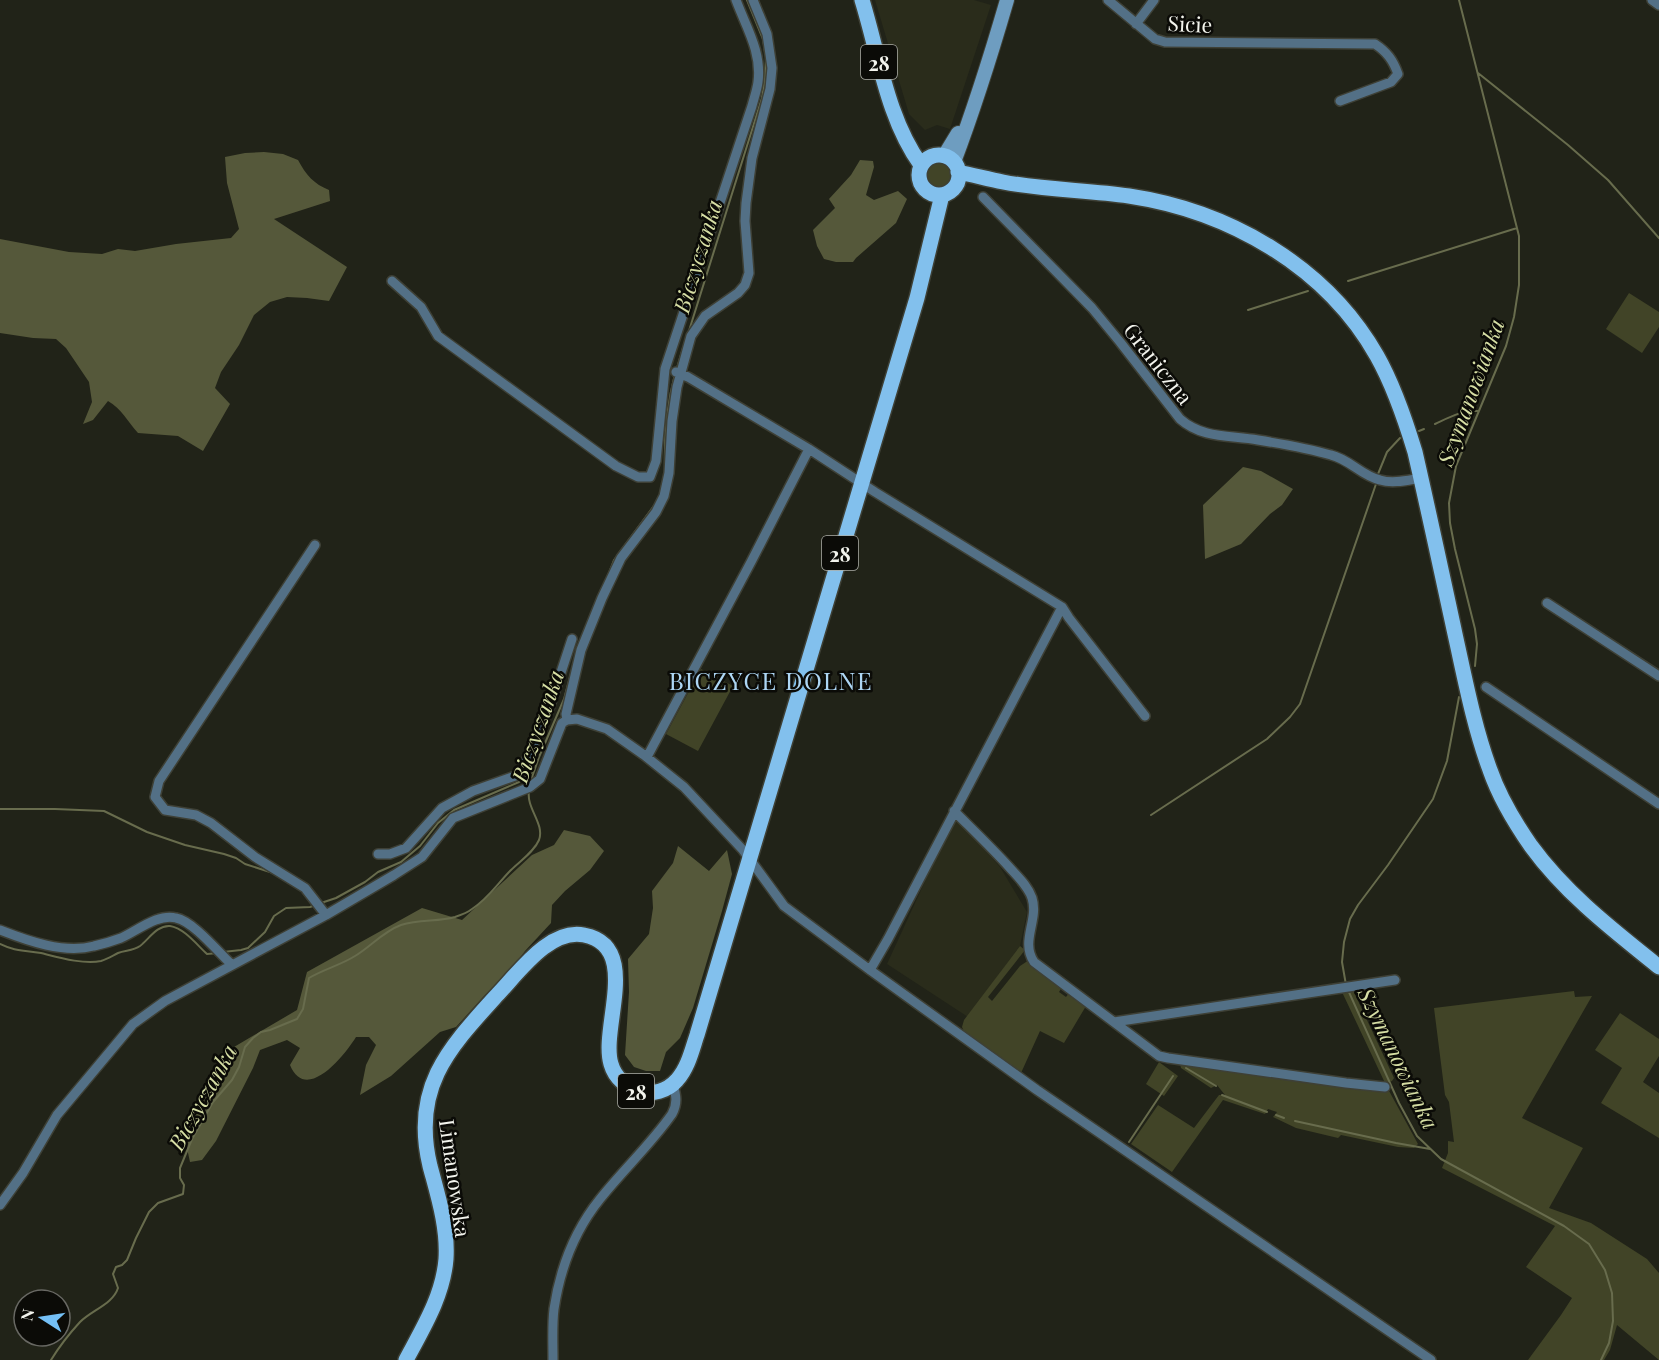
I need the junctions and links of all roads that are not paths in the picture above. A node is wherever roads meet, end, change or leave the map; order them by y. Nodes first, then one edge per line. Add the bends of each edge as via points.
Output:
1 (736, 0) edge
2 (753, 0) edge
3 (862, 0) edge
4 (1007, 0) edge
5 (1108, 0) edge
6 (1154, 0) edge
7 (1652, 0) edge
8 (1659, 5) edge
9 (1136, 24) junction
10 (1340, 101) dead end
11 (944, 166) junction
12 (936, 194) junction
13 (983, 197) dead end
14 (392, 281) dead end
15 (665, 369) junction
16 (680, 373) junction
17 (809, 449) junction
18 (1421, 478) junction
19 (861, 482) junction
20 (315, 545) dead end
21 (1547, 603) dead end
22 (1062, 607) junction
23 (572, 639) dead end
24 (1659, 676) edge
25 (1486, 687) dead end
26 (560, 714) junction
27 (1144, 716) dead end
28 (647, 757) junction
29 (1659, 804) edge
30 (442, 808) junction
31 (954, 811) junction
32 (453, 818) junction
33 (378, 854) dead end
34 (749, 857) junction
35 (326, 915) junction
36 (0, 930) edge
37 (232, 965) junction
38 (1659, 967) edge
39 (870, 970) junction
40 (1395, 980) dead end
41 (1114, 1022) junction
42 (673, 1084) junction
43 (1385, 1087) dead end
44 (0, 1205) edge
45 (406, 1360) edge
46 (553, 1360) edge
47 (1431, 1360) edge

1 - 15 street via 757,55 758,82
2 - 16 street via 766,34 772,68 746,203 749,273 738,293 698,324
3 - 11 main road, 28 via 898,122 906,138
4 - 11 main road via 972,111
5 - 9 street, Sicie
6 - 9 street
7 - 8 street
9 - 10 street, Sicie via 1165,42 1375,44 1385,51 1398,74 1391,82
11 - 12 main road via 951,191
11 - 12 main road, 28 via 919,174 925,190
11 - 18 main road via 1003,182 1130,196 1188,209 1251,235 1275,250 1333,297 1376,354 1402,412
12 - 19 main road, 28 via 921,285
13 - 18 street, Graniczna via 1092,308 1187,425 1201,433 1334,455 1382,481
14 - 15 street via 421,307 438,336 616,466 638,477 650,477 656,461
15 - 16 street
16 - 17 street
16 - 26 street via 664,496 621,558 581,650
17 - 19 street
17 - 28 street
18 - 38 main road via 1480,737 1490,772 1507,807 1531,845 1569,891
19 - 22 street
19 - 34 main road, 28
20 - 35 street via 159,781 155,797 165,810 196,815 211,823 305,888
21 - 24 street
22 - 27 street
22 - 31 street
23 - 26 street
25 - 29 street
26 - 28 street via 607,729
26 - 30 street via 518,775
26 - 32 street via 562,723 540,779
28 - 34 street via 684,787
30 - 32 street
30 - 33 street via 406,848
31 - 39 street
31 - 41 street via 1027,887 1034,911 1028,941 1034,962
32 - 35 street via 422,857
34 - 39 street via 780,902
34 - 42 main road, 28 via 689,1058
35 - 37 street
36 - 37 street via 39,943 81,948 173,917 186,921
37 - 44 street via 165,1001 132,1024 57,1115
39 - 47 street
40 - 41 street
41 - 43 street via 1159,1056
42 - 45 main road, Limanowska / 28 via 660,1091 644,1092 618,1078 610,1058 615,971 609,952 597,940 576,934 555,940 507,985 450,1050 429,1092 425,1140 445,1227 446,1259 436,1300
42 - 46 street via 677,1099 672,1114 599,1200 570,1249 554,1310

